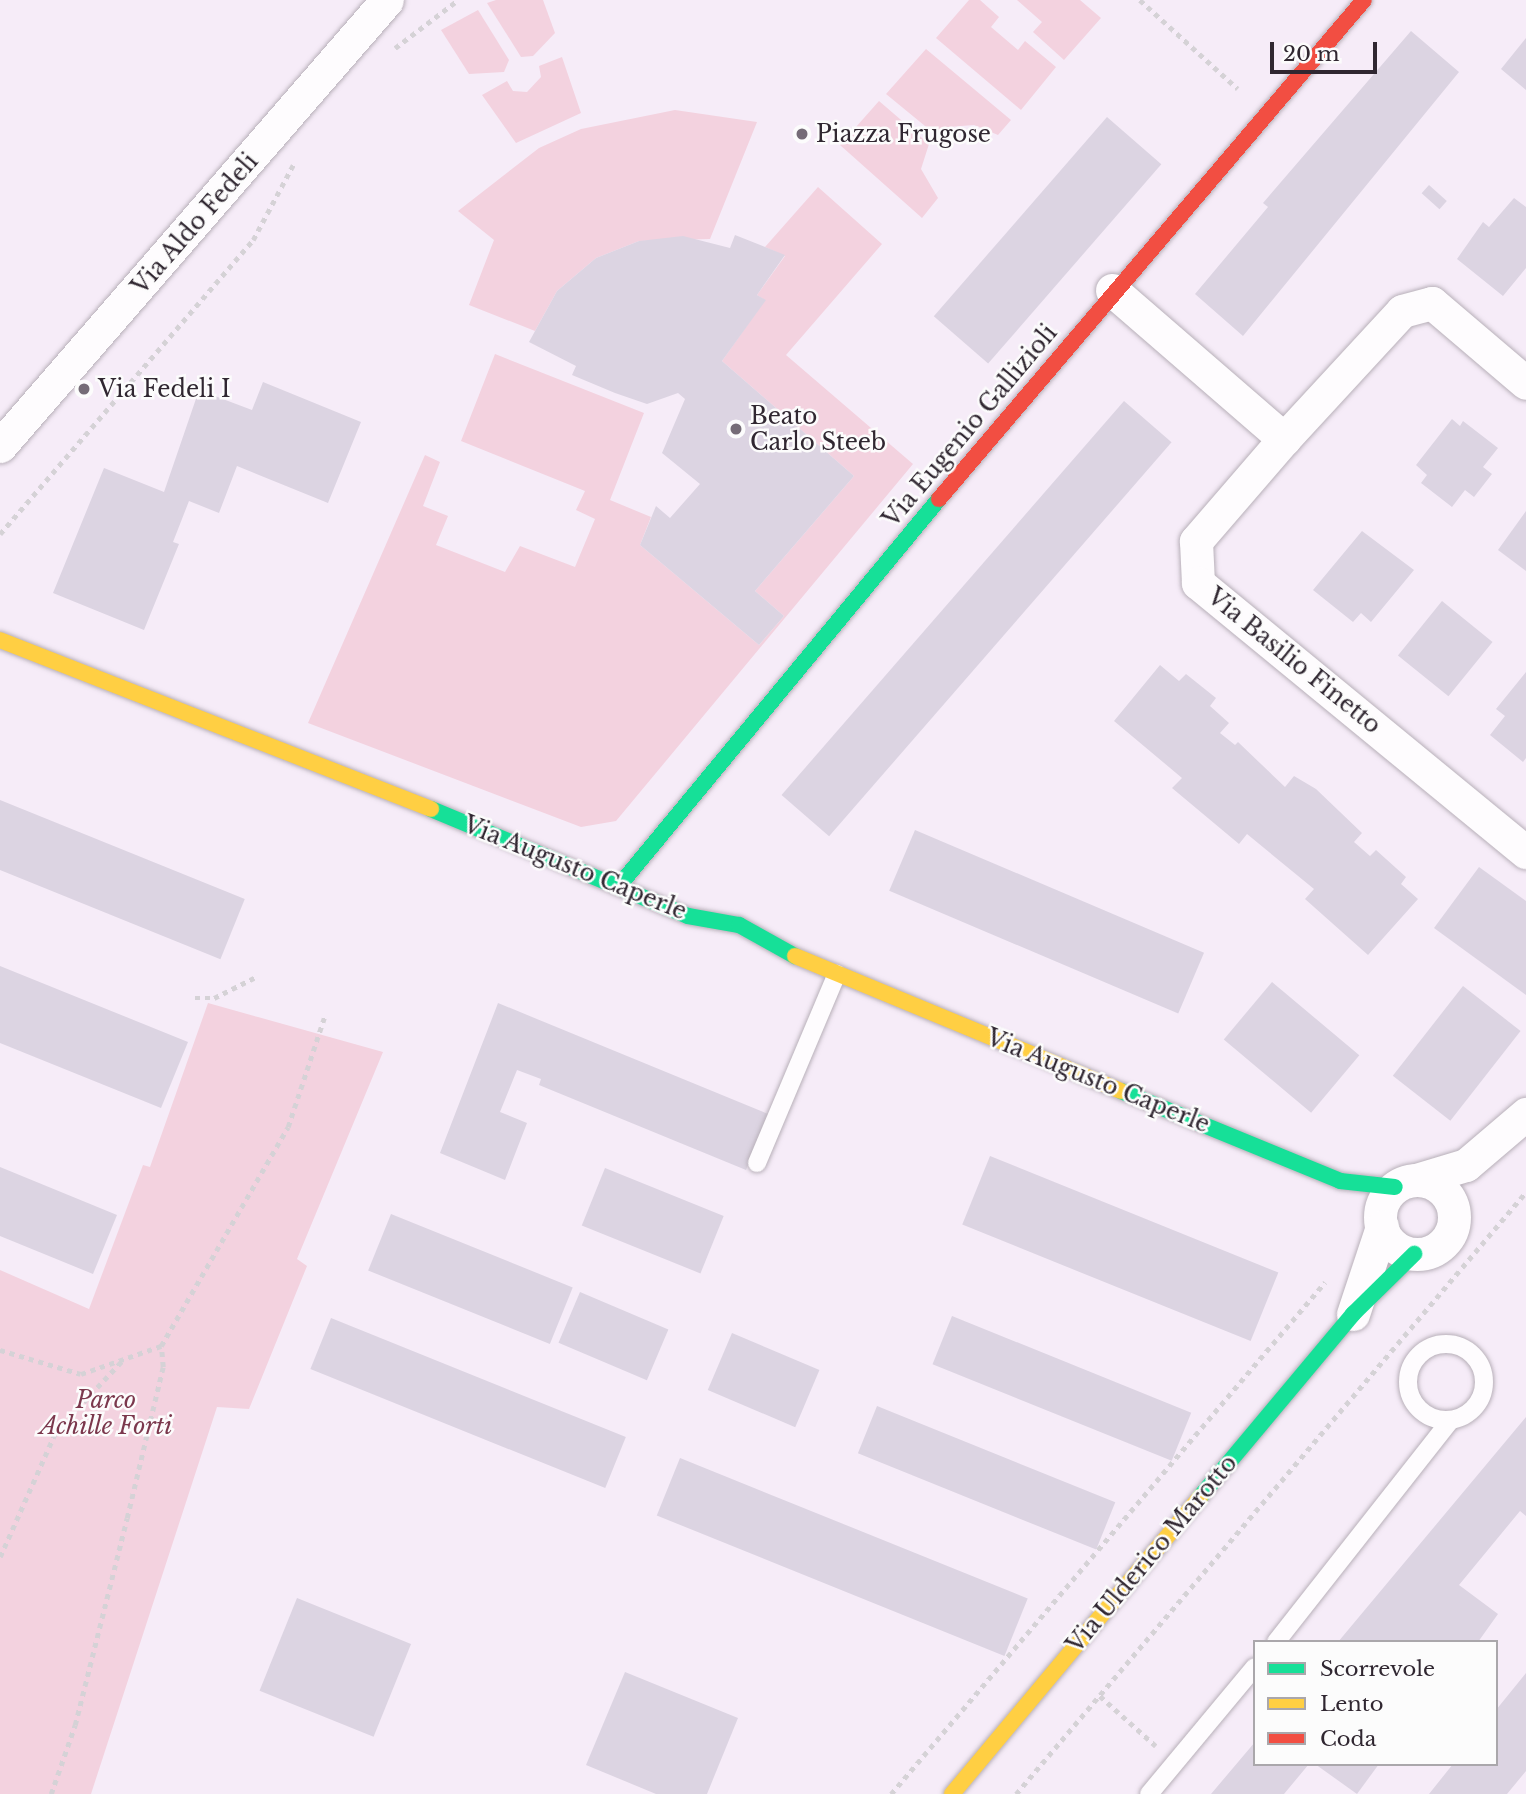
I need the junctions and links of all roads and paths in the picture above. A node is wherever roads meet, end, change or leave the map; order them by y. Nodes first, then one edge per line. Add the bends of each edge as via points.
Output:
1 (387, 0) edge
2 (458, 0) edge
3 (1140, 0) edge
4 (1364, 0) edge
5 (393, 50) dead end
6 (1265, 113) junction
7 (298, 157) dead end
8 (1112, 290) junction
9 (1526, 383) edge
10 (1284, 439) junction
11 (0, 446) edge
12 (0, 534) edge
13 (0, 640) edge
14 (1526, 852) edge
15 (618, 887) junction
16 (837, 974) junction
17 (254, 978) dead end
18 (195, 998) dead end
19 (325, 1015) dead end
20 (1526, 1114) edge
21 (757, 1163) dead end
22 (1340, 1181) joint
23 (1526, 1192) edge
24 (1393, 1203) junction
25 (1454, 1217) junction
26 (1414, 1254) junction
27 (1335, 1269) dead end
28 (1353, 1314) junction
29 (161, 1346) junction
30 (0, 1350) edge
31 (125, 1358) junction
32 (1450, 1421) junction
33 (0, 1557) edge
34 (1278, 1640) edge
35 (1253, 1669) edge
36 (1100, 1696) junction
37 (1175, 1763) junction
38 (51, 1794) edge
39 (891, 1794) edge
40 (952, 1794) edge
41 (1016, 1794) edge
42 (1149, 1794) edge

1 - 11 street, Via Aldo Fedeli
2 - 5 path
3 - 6 path
4 - 6 street, Via Eugenio Gallizioli
6 - 8 street, Via Eugenio Gallizioli
7 - 12 path via 253,240
8 - 10 street
8 - 15 street, Via Eugenio Gallizioli
9 - 10 street, Via Basilio Finetto via 1432,303 1402,311
10 - 14 street, Via Basilio Finetto via 1196,541 1198,583
13 - 15 street, Via Augusto Caperle via 322,763
15 - 16 street, Via Augusto Caperle via 688,916 739,925
16 - 21 lane
16 - 22 street, Via Augusto Caperle
17 - 18 path via 214,998
19 - 29 path via 288,1127
20 - 24 street via 1466,1165
20 - 25 street
22 - 24 street, Via Augusto Caperle
23 - 36 path
24 - 25 street, Via Augusto Caperle via 1446,1194
24 - 26 street, Via Augusto Caperle via 1393,1245
24 - 28 street, Via Ulderico Marotto
25 - 26 street via 1446,1239
26 - 28 street, Via Ulderico Marotto
27 - 39 path
28 - 40 street, Via Ulderico Marotto
29 - 31 path
29 - 38 path via 163,1367 127,1518 75,1725
30 - 31 path via 81,1374
31 - 33 path via 56,1432
32 - 32 lane via 1474,1409 1484,1376 1472,1354 1439,1345 1418,1356 1408,1380 1409,1394 1425,1414
32 - 34 lane
35 - 37 lane
36 - 37 path
36 - 41 path
37 - 42 lane

